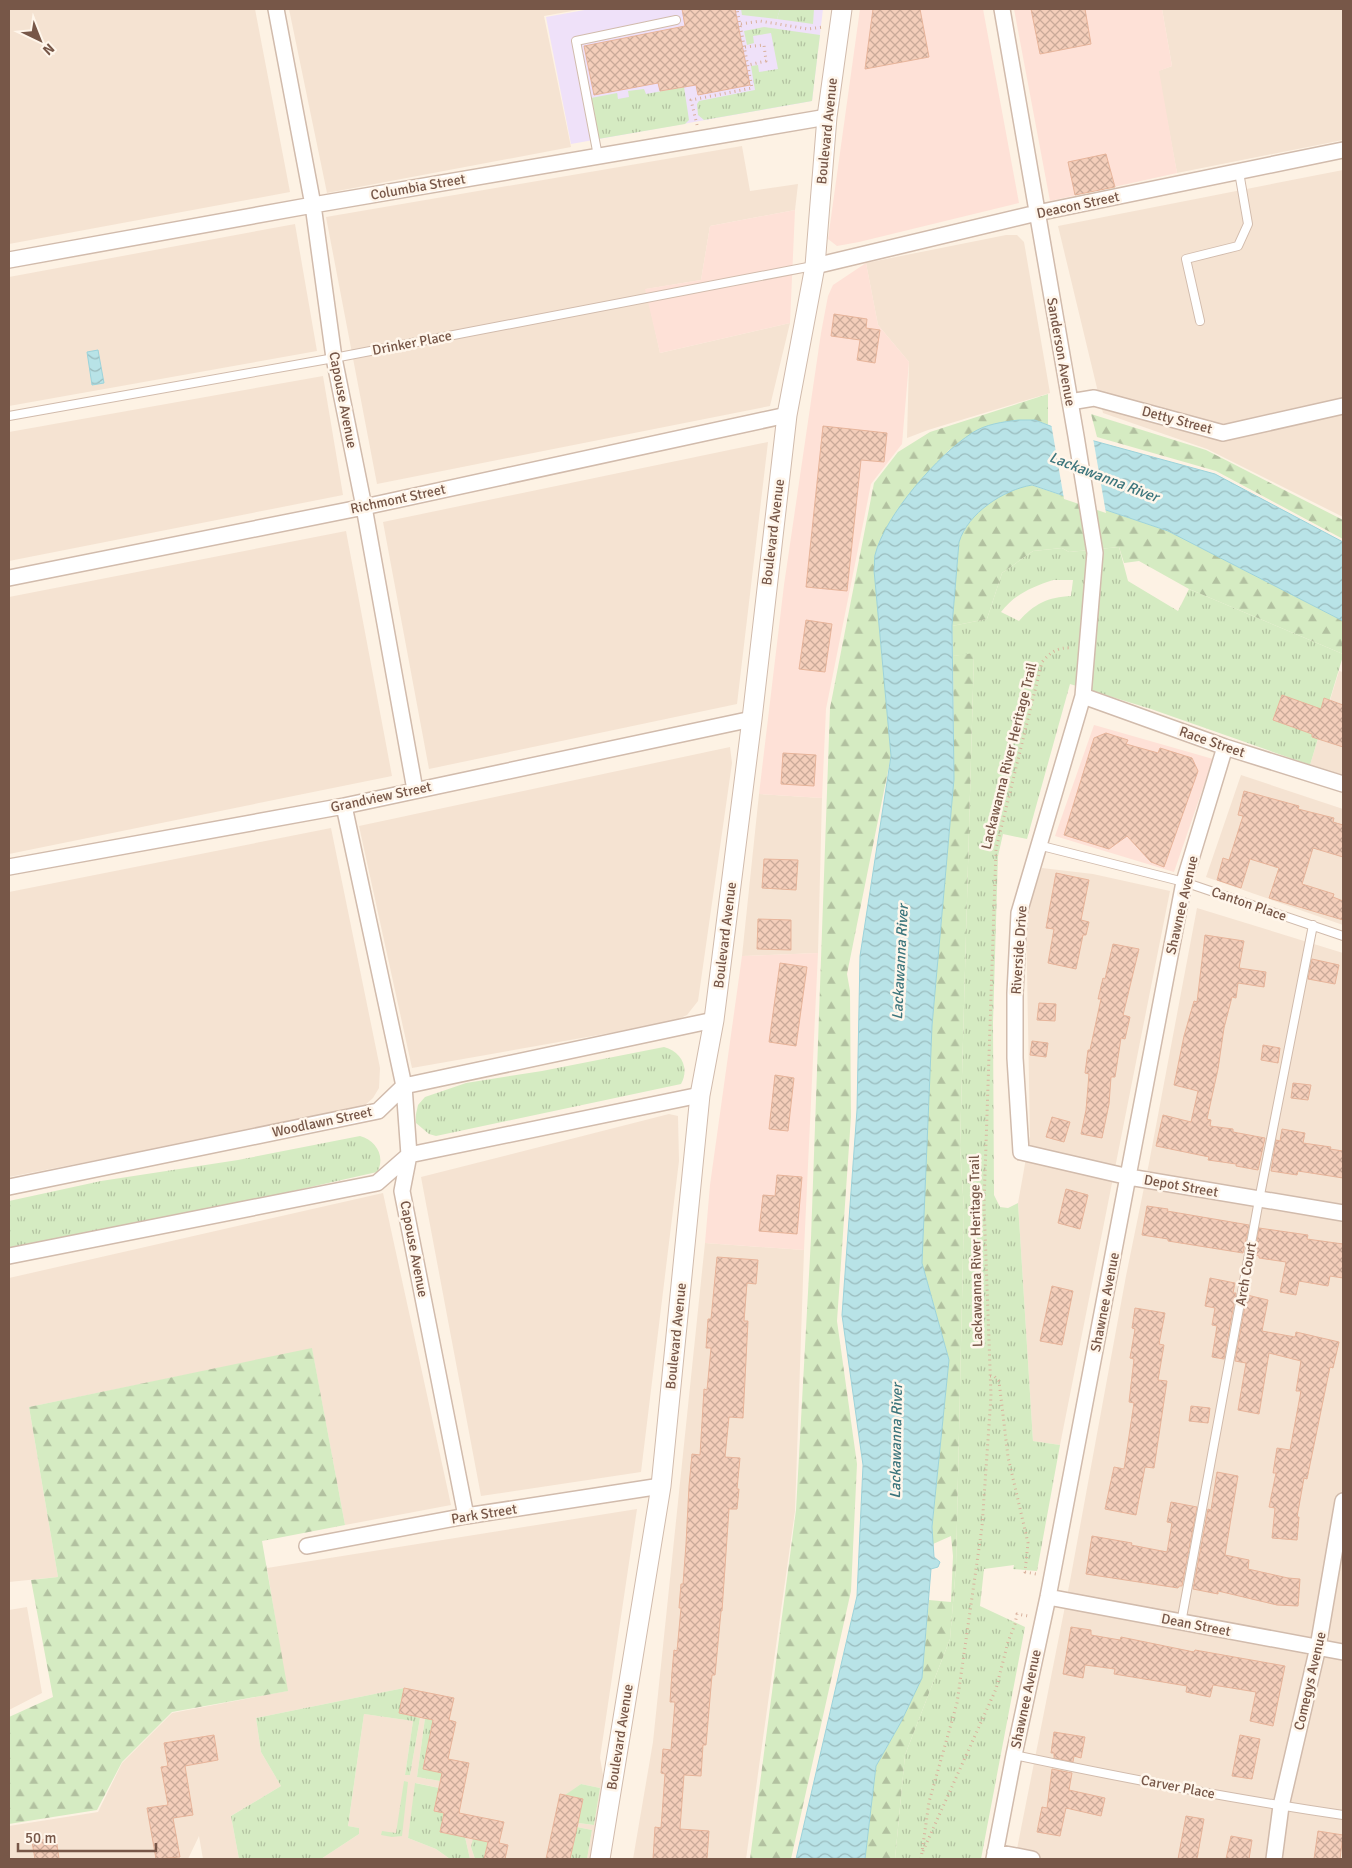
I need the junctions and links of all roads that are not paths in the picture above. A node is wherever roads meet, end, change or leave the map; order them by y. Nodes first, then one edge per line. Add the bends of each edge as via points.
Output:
1 (276, 9) edge
2 (842, 9) edge
3 (1002, 9) edge
4 (676, 20) dead end
5 (827, 117) junction
6 (1343, 150) edge
7 (598, 156) junction
8 (1239, 172) junction
9 (313, 205) junction
10 (1037, 213) junction
11 (9, 260) edge
12 (815, 266) junction
13 (1200, 321) dead end
14 (334, 358) junction
15 (1070, 402) junction
16 (1343, 406) edge
17 (787, 415) junction
18 (9, 416) edge
19 (364, 507) junction
20 (9, 578) edge
21 (1083, 696) junction
22 (752, 719) junction
23 (1225, 747) junction
24 (1343, 784) edge
25 (415, 790) junction
26 (344, 806) junction
27 (1038, 845) junction
28 (9, 867) edge
29 (1184, 882) junction
30 (1312, 925) junction
31 (1343, 936) edge
32 (714, 1020) junction
33 (404, 1086) junction
34 (700, 1095) junction
35 (1021, 1152) joint
36 (409, 1155) junction
37 (1129, 1177) junction
38 (9, 1187) edge
39 (1259, 1200) junction
40 (1343, 1213) edge
41 (9, 1256) edge
42 (661, 1486) junction
43 (1343, 1501) edge
44 (466, 1516) junction
45 (307, 1546) dead end
46 (1048, 1597) junction
47 (1182, 1623) junction
48 (1318, 1647) junction
49 (1343, 1652) edge
50 (1014, 1754) junction
51 (1281, 1806) junction
52 (1343, 1815) edge
53 (994, 1856) edge
54 (600, 1859) edge
55 (1032, 1859) edge
56 (1274, 1859) edge

1 - 9 street, Capouse Avenue
2 - 5 street, Boulevard Avenue
3 - 10 street, Sanderson Avenue
4 - 7 lane via 576,41
5 - 7 street, Columbia Street
5 - 12 street, Boulevard Avenue
6 - 8 street, Deacon Street
7 - 9 street, Columbia Street
8 - 10 street, Deacon Street
8 - 13 lane via 1248,224 1238,246 1186,259
9 - 11 street, Columbia Street
9 - 14 street, Capouse Avenue
10 - 12 street, Deacon Street
10 - 15 street, Sanderson Avenue
12 - 14 lane, Drinker Place
12 - 17 street, Boulevard Avenue
14 - 18 lane, Drinker Place
14 - 19 street, Capouse Avenue
15 - 16 street, Detty Street via 1094,398 1222,432
15 - 21 street, Sanderson Avenue via 1095,553
17 - 19 street, Richmont Street
17 - 22 street, Boulevard Avenue
19 - 20 street, Richmont Street
19 - 25 street, Capouse Avenue
21 - 23 street, Race Street
21 - 27 street, Riverside Drive
22 - 25 street, Grandview Street
22 - 32 street, Boulevard Avenue
23 - 24 street, Race Street
23 - 29 street, Shawnee Avenue
25 - 26 street, Grandview Street
26 - 28 street, Grandview Street
26 - 33 street, Capouse Avenue
27 - 29 lane, Canton Place
27 - 35 street, Riverside Drive via 1019,913 1015,1058
29 - 30 lane, Canton Place
29 - 37 street, Shawnee Avenue
30 - 31 lane, Canton Place
30 - 39 lane, Arch Court
32 - 33 street
32 - 34 street, Boulevard Avenue
33 - 36 street, Capouse Avenue
33 - 38 street, Woodlawn Street via 378,1110
34 - 36 street
34 - 42 street, Boulevard Avenue
35 - 37 street, Depot Street
36 - 41 street via 376,1183
36 - 44 street, Capouse Avenue via 402,1191
37 - 39 street, Depot Street
37 - 46 street, Shawnee Avenue
39 - 40 street, Depot Street
39 - 47 lane, Arch Court
42 - 44 street, Park Street
42 - 54 street, Boulevard Avenue
43 - 48 street, Comegys Avenue
44 - 45 street, Park Street
46 - 47 street, Dean Street
46 - 50 street, Shawnee Avenue
47 - 48 street, Dean Street
48 - 49 street, Dean Street
48 - 51 street, Comegys Avenue
50 - 51 lane, Carver Place
50 - 53 street, Shawnee Avenue
51 - 52 lane, Carver Place
51 - 56 street, Comegys Avenue
53 - 55 street

